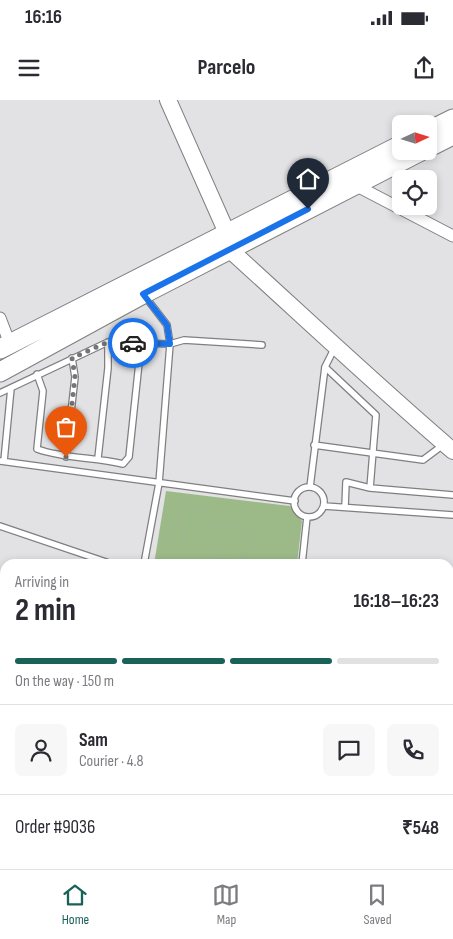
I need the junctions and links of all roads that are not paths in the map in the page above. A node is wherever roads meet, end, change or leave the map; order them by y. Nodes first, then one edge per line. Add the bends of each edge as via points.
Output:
1 (168, 100) edge
2 (453, 119) edge
3 (438, 126) edge
4 (453, 135) edge
5 (438, 142) edge
6 (392, 150) edge
7 (404, 160) edge
8 (355, 185) junction
9 (453, 236) edge
10 (228, 241) junction
11 (143, 294) junction
12 (0, 318) edge
13 (108, 342) junction
14 (141, 344) junction
15 (170, 344) junction
16 (262, 345) dead end
17 (336, 345) junction
18 (5, 347) edge
19 (72, 358) junction
20 (325, 367) junction
21 (0, 372) edge
22 (36, 374) junction
23 (11, 388) junction
24 (0, 393) edge
25 (314, 445) junction
26 (449, 448) edge
27 (374, 454) junction
28 (66, 457) junction
29 (98, 458) junction
30 (2, 461) edge
31 (159, 483) junction
32 (310, 487) junction
33 (370, 488) junction
34 (453, 495) edge
35 (295, 501) junction
36 (324, 506) junction
37 (345, 507) junction
38 (453, 515) edge
39 (307, 517) junction
40 (0, 526) edge
41 (97, 559) edge
42 (145, 559) edge
43 (303, 559) edge

1 - 10 main road
2 - 3 highway
4 - 5 highway
6 - 10 highway
7 - 8 highway
8 - 9 street
8 - 10 highway
10 - 11 highway
10 - 17 main road
10 - 18 highway
11 - 15 lane via 167,325
11 - 21 highway
12 - 18 street
13 - 14 lane
13 - 19 lane
13 - 29 lane
14 - 15 lane
14 - 29 lane via 129,458 123,464
15 - 16 lane via 184,340
15 - 31 lane
17 - 20 lane
17 - 26 main road via 379,388
19 - 22 lane
19 - 28 lane via 75,377
20 - 25 lane
20 - 27 lane via 376,415
22 - 23 lane
22 - 28 lane via 43,391 37,448
23 - 24 lane
23 - 30 lane
25 - 27 lane
25 - 32 lane
26 - 27 lane via 423,460
27 - 33 lane
28 - 29 lane
30 - 31 lane
31 - 35 lane
31 - 42 lane
32 - 35 lane via 301,490
32 - 36 lane via 320,491
33 - 34 lane
33 - 37 lane via 346,482
35 - 39 lane via 299,513
36 - 37 lane
36 - 39 lane via 318,514
37 - 38 lane
39 - 43 lane
40 - 41 lane

